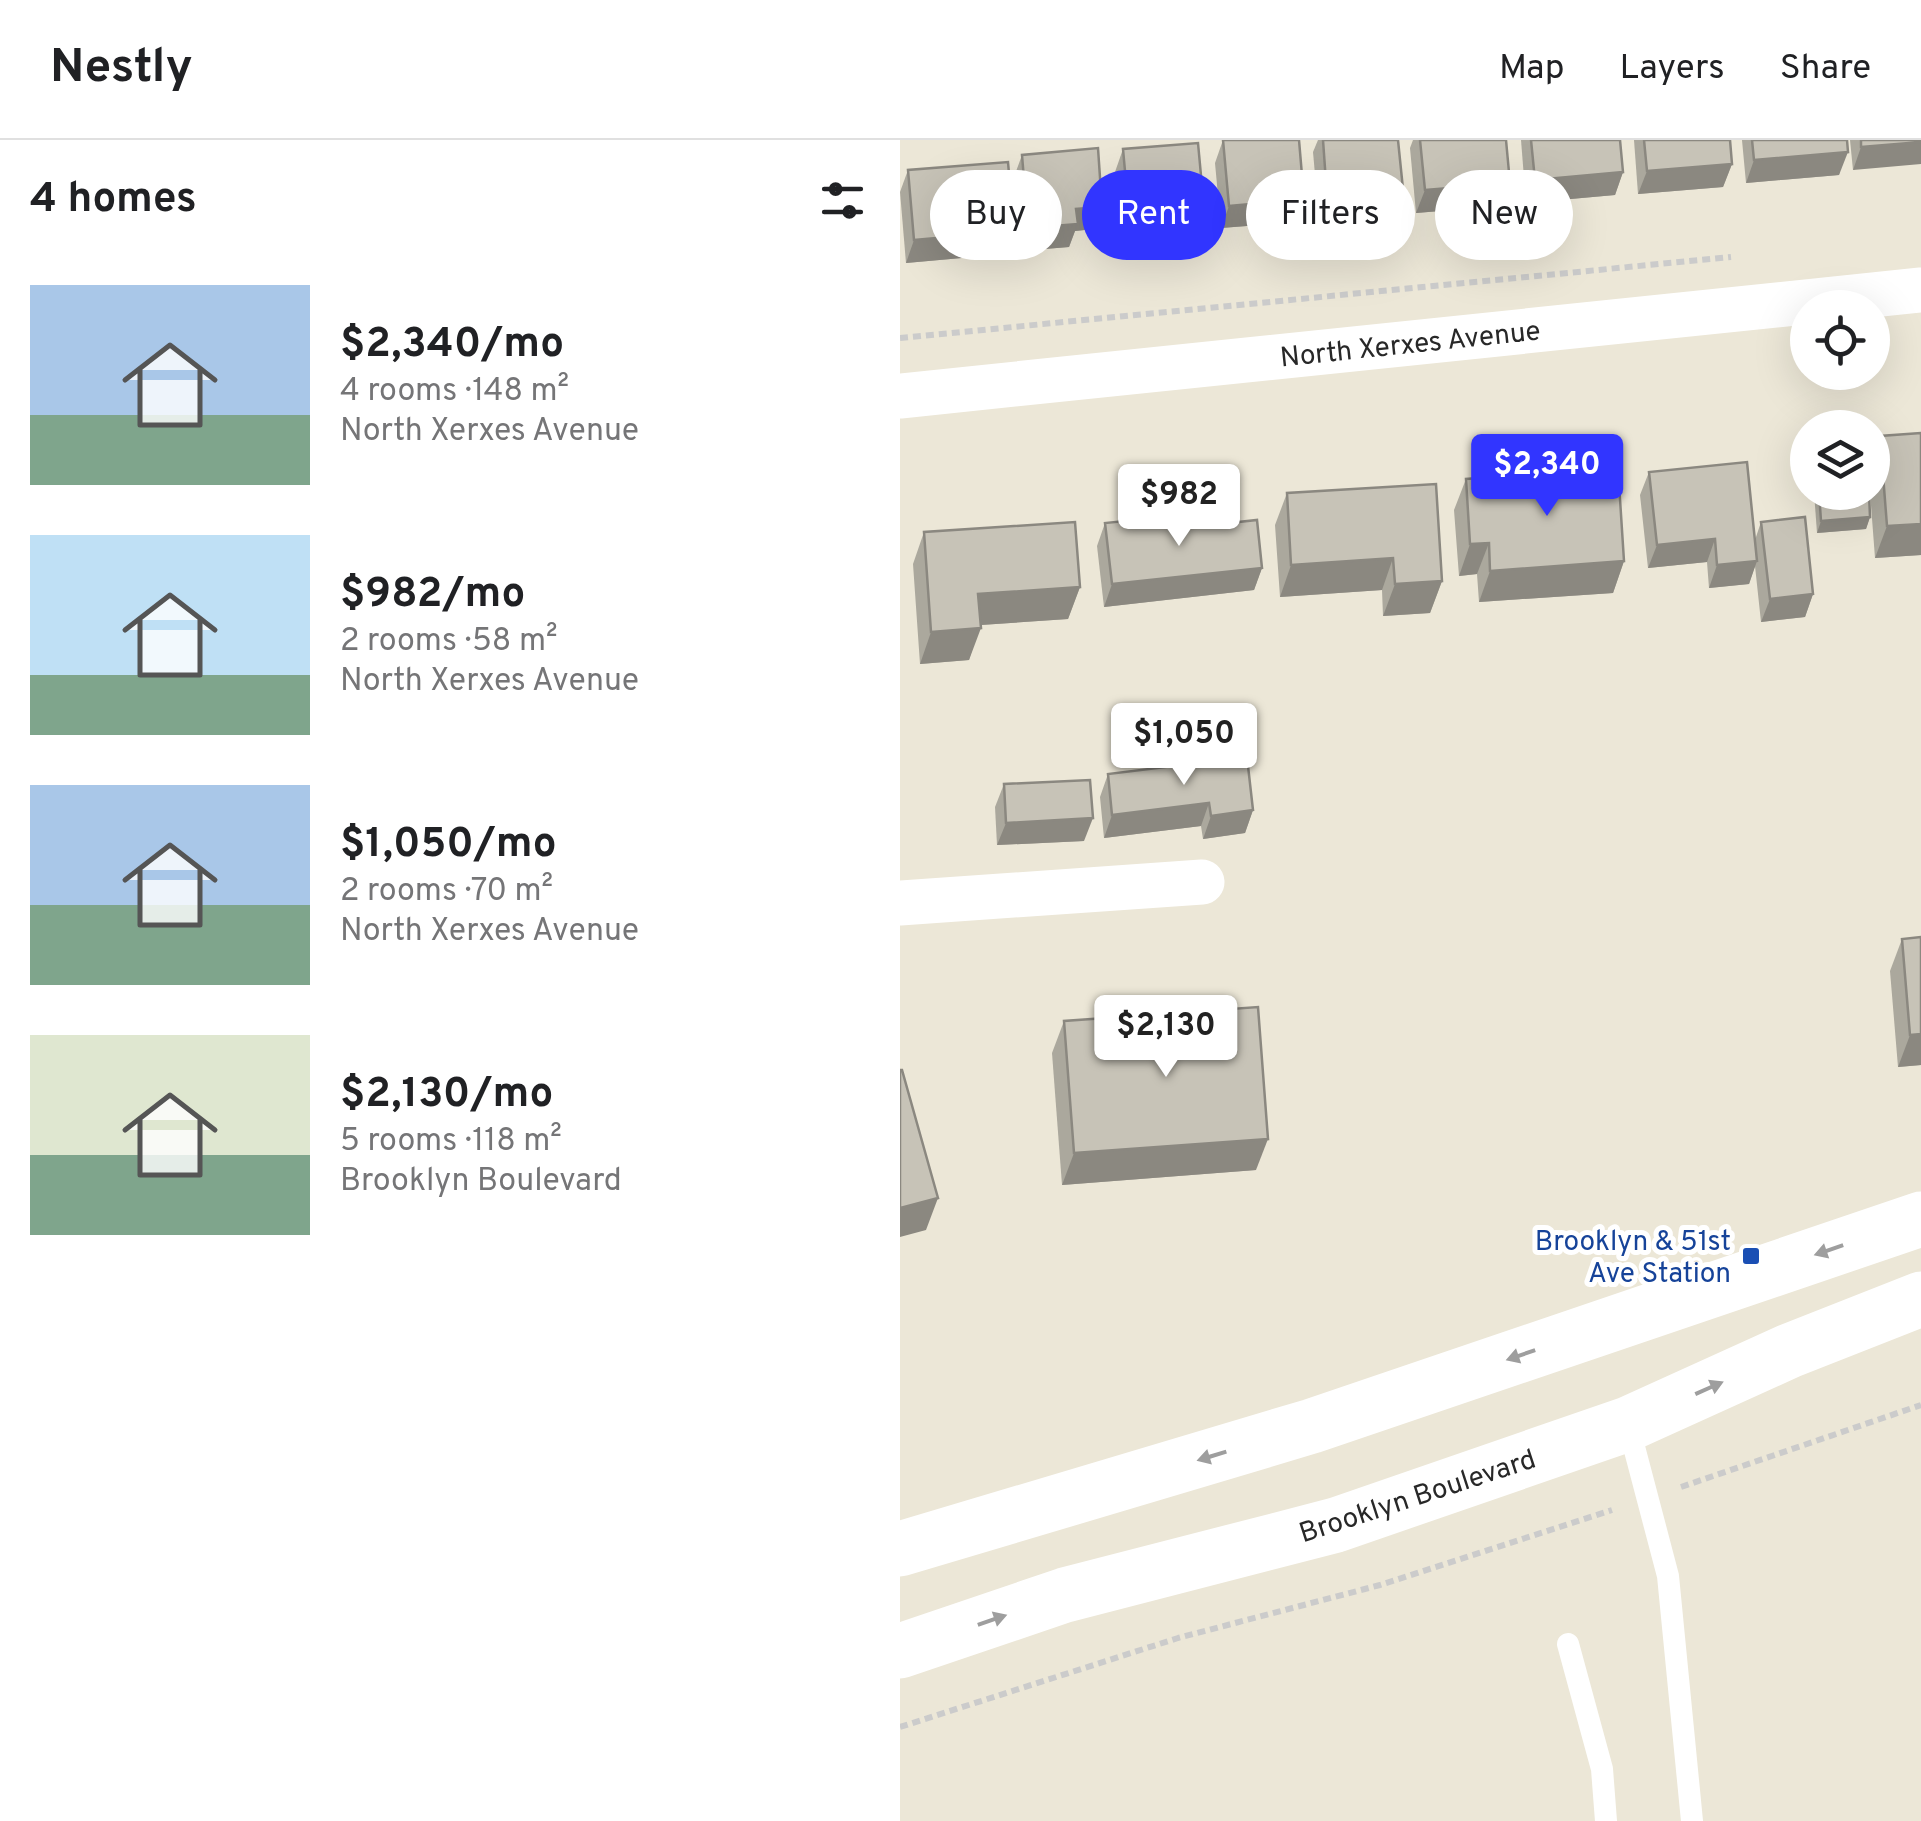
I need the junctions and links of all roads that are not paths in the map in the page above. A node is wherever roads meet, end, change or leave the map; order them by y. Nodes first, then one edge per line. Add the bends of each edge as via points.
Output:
1 (1921, 290) edge
2 (900, 396) edge
3 (1202, 882) dead end
4 (900, 902) edge
5 (1921, 1218) edge
6 (1921, 1299) edge
7 (1628, 1424) junction
8 (900, 1549) edge
9 (1568, 1644) dead end
10 (900, 1651) edge
11 (1606, 1821) edge
12 (1692, 1821) edge

1 - 2 street, North Xerxes Avenue
3 - 4 street
5 -> 8 main road via 1312,1426
7 -> 6 main road, Brooklyn Boulevard
10 -> 7 main road, Brooklyn Boulevard via 1065,1596 1336,1525
7 - 12 lane via 1668,1576
9 - 11 lane via 1602,1769

